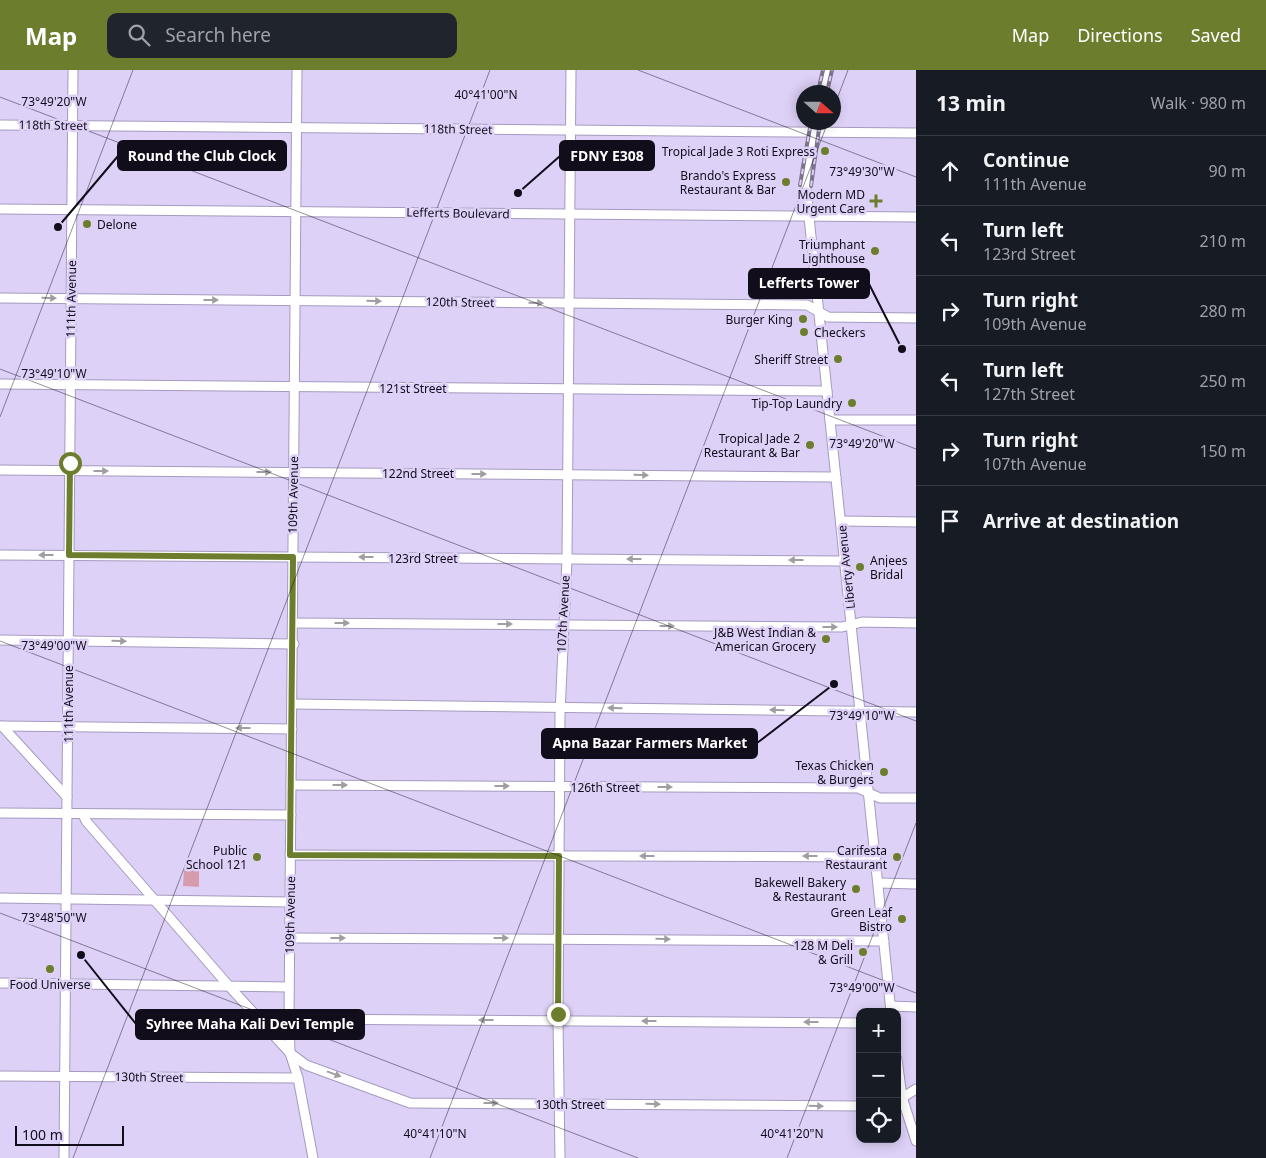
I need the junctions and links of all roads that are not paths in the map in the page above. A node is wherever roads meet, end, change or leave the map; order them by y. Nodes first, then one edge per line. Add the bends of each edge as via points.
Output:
1 (73, 70) edge
2 (297, 70) edge
3 (572, 70) edge
4 (827, 70) edge
5 (824, 85) edge
6 (0, 124) edge
7 (73, 125) junction
8 (296, 127) junction
9 (796, 127) edge
10 (841, 129) edge
11 (571, 130) junction
12 (813, 130) edge
13 (916, 133) edge
14 (0, 209) edge
15 (72, 209) junction
16 (296, 212) junction
17 (570, 214) junction
18 (809, 216) junction
19 (916, 217) edge
20 (0, 298) edge
21 (71, 298) junction
22 (295, 300) junction
23 (569, 303) junction
24 (818, 312) junction
25 (916, 318) edge
26 (0, 384) edge
27 (71, 384) junction
28 (295, 386) junction
29 (568, 389) junction
30 (827, 391) junction
31 (830, 420) junction
32 (916, 420) edge
33 (0, 470) edge
34 (70, 471) junction
35 (294, 472) junction
36 (567, 474) junction
37 (836, 477) junction
38 (841, 521) junction
39 (916, 522) edge
40 (0, 555) edge
41 (69, 555) junction
42 (293, 557) junction
43 (567, 559) junction
44 (845, 561) junction
45 (293, 623) junction
46 (916, 623) edge
47 (852, 624) junction
48 (562, 625) junction
49 (0, 640) edge
50 (69, 640) junction
51 (294, 644) junction
52 (292, 704) junction
53 (560, 707) junction
54 (861, 711) junction
55 (916, 712) edge
56 (1, 725) edge
57 (68, 727) junction
58 (292, 729) junction
59 (291, 785) junction
60 (559, 786) junction
61 (869, 793) junction
62 (68, 797) junction
63 (916, 798) edge
64 (0, 813) edge
65 (67, 814) junction
66 (83, 814) junction
67 (291, 815) junction
68 (290, 855) junction
69 (559, 856) junction
70 (876, 856) junction
71 (879, 883) junction
72 (916, 884) edge
73 (0, 898) edge
74 (66, 898) junction
75 (154, 899) junction
76 (290, 902) junction
77 (290, 938) junction
78 (558, 938) junction
79 (884, 941) junction
80 (0, 983) edge
81 (65, 984) junction
82 (228, 985) junction
83 (289, 987) junction
84 (916, 1007) edge
85 (891, 1008) edge
86 (901, 1008) edge
87 (289, 1019) junction
88 (558, 1021) junction
89 (856, 1023) edge
90 (290, 1053) junction
91 (0, 1076) edge
92 (64, 1076) junction
93 (298, 1078) junction
94 (916, 1089) edge
95 (901, 1098) edge
96 (901, 1102) edge
97 (558, 1103) junction
98 (856, 1106) edge
99 (916, 1140) edge
100 (64, 1158) edge
101 (313, 1158) edge
102 (560, 1158) edge

1 - 7 street, 111th Avenue
2 - 8 street, 109th Avenue
3 - 11 street, 107th Avenue
4 - 5 street
6 - 7 street, 118th Street
7 - 8 street, 118th Street
7 - 15 street, 111th Avenue
8 - 11 street, 118th Street
8 - 16 street, 109th Avenue
9 - 11 street, 118th Street
10 - 13 street, 118th Street
11 - 17 street, 107th Avenue
12 - 18 street, Liberty Avenue via 806,170
14 - 15 street, Lefferts Boulevard
15 - 16 street, Lefferts Boulevard
15 - 21 street, 111th Avenue
16 - 17 street, Lefferts Boulevard
16 - 22 street, 109th Avenue
17 - 18 street, Lefferts Boulevard
17 - 23 street, 107th Avenue
18 - 19 street, Lefferts Boulevard
18 - 24 street, Liberty Avenue
20 -> 21 street, 120th Street
21 -> 22 street, 120th Street
21 - 27 street, 111th Avenue
22 -> 23 street, 120th Street
22 - 28 street, 109th Avenue
23 - 24 street, 120th Street via 807,305
23 - 29 street, 107th Avenue
24 - 25 street, 120th Street via 828,318
24 - 30 street, Liberty Avenue
26 - 27 street, 121st Street
27 - 28 street, 121st Street
27 - 34 street, 111th Avenue
28 - 29 street, 121st Street
28 - 35 street, 109th Avenue
29 - 30 street, 121st Street
29 - 36 street, 107th Avenue
30 - 31 street, Liberty Avenue
31 - 32 street
31 - 37 street, Liberty Avenue
33 - 34 street, 122nd Street
34 -> 35 street, 122nd Street
34 - 41 street, 111th Avenue
35 -> 36 street, 122nd Street
35 - 42 street, 109th Avenue
36 -> 37 street, 122nd Street
36 - 43 street, 107th Avenue
37 - 38 street, Liberty Avenue
38 - 39 street
38 - 44 street, Liberty Avenue
41 -> 40 street, 123rd Street
41 - 42 street, 123rd Street
41 - 50 street, 111th Avenue
43 -> 42 street, 123rd Street
42 - 45 street, 109th Avenue
44 -> 43 street, 123rd Street
43 - 48 street, 107th Avenue
44 - 47 street, Liberty Avenue
45 -> 48 street
45 - 51 street, 109th Avenue
46 - 47 street
48 -> 47 street via 842,627
47 - 54 street, Liberty Avenue
48 - 53 street, 107th Avenue
49 - 50 street
50 -> 51 street
50 - 57 street, 111th Avenue
51 - 52 street, 109th Avenue
52 - 53 street
52 - 58 street, 109th Avenue
54 -> 53 street
53 - 60 street, 107th Avenue
54 - 55 street
54 - 61 street, Liberty Avenue
56 - 57 street
56 - 62 street
58 -> 57 street
57 - 62 street, 111th Avenue
58 - 59 street, 109th Avenue
59 -> 60 street, 126th Street
59 - 67 street, 109th Avenue
60 -> 61 street, 126th Street via 858,788
60 - 69 street, 107th Avenue
61 - 63 street, 126th Street via 880,798
61 - 70 street, Liberty Avenue
62 - 65 street, 111th Avenue
64 - 65 street
65 - 66 street
65 - 74 street, 111th Avenue
66 - 67 street
66 - 75 street
67 - 68 street, 109th Avenue
68 - 69 street
68 - 76 street, 109th Avenue
70 -> 69 street
69 - 78 street, 107th Avenue
70 - 71 street, Liberty Avenue
71 - 72 street
71 - 79 street, Liberty Avenue
73 - 74 street
74 - 75 street
74 - 81 street, 111th Avenue
75 - 76 street
75 - 82 street
76 - 77 street, 109th Avenue
77 -> 78 street
77 - 83 street, 109th Avenue
78 -> 79 street
78 - 88 street, 107th Avenue
79 - 85 street, Liberty Avenue
80 - 81 street
81 - 82 street
81 - 92 street, 111th Avenue
82 - 83 street
82 - 90 street
83 - 87 street, 109th Avenue
84 - 86 street
88 -> 87 street
87 - 90 street, 109th Avenue
89 -> 88 street
88 - 97 street, 107th Avenue
90 - 93 street, 109th Avenue
90 -> 97 street, 130th Street via 306,1064 410,1103
91 - 92 street, 130th Street
92 - 93 street, 130th Street
92 - 100 street, 111th Avenue
93 - 101 street, 109th Avenue
94 - 95 street
96 - 99 street
97 -> 98 street, 130th Street
97 - 102 street, 107th Avenue

